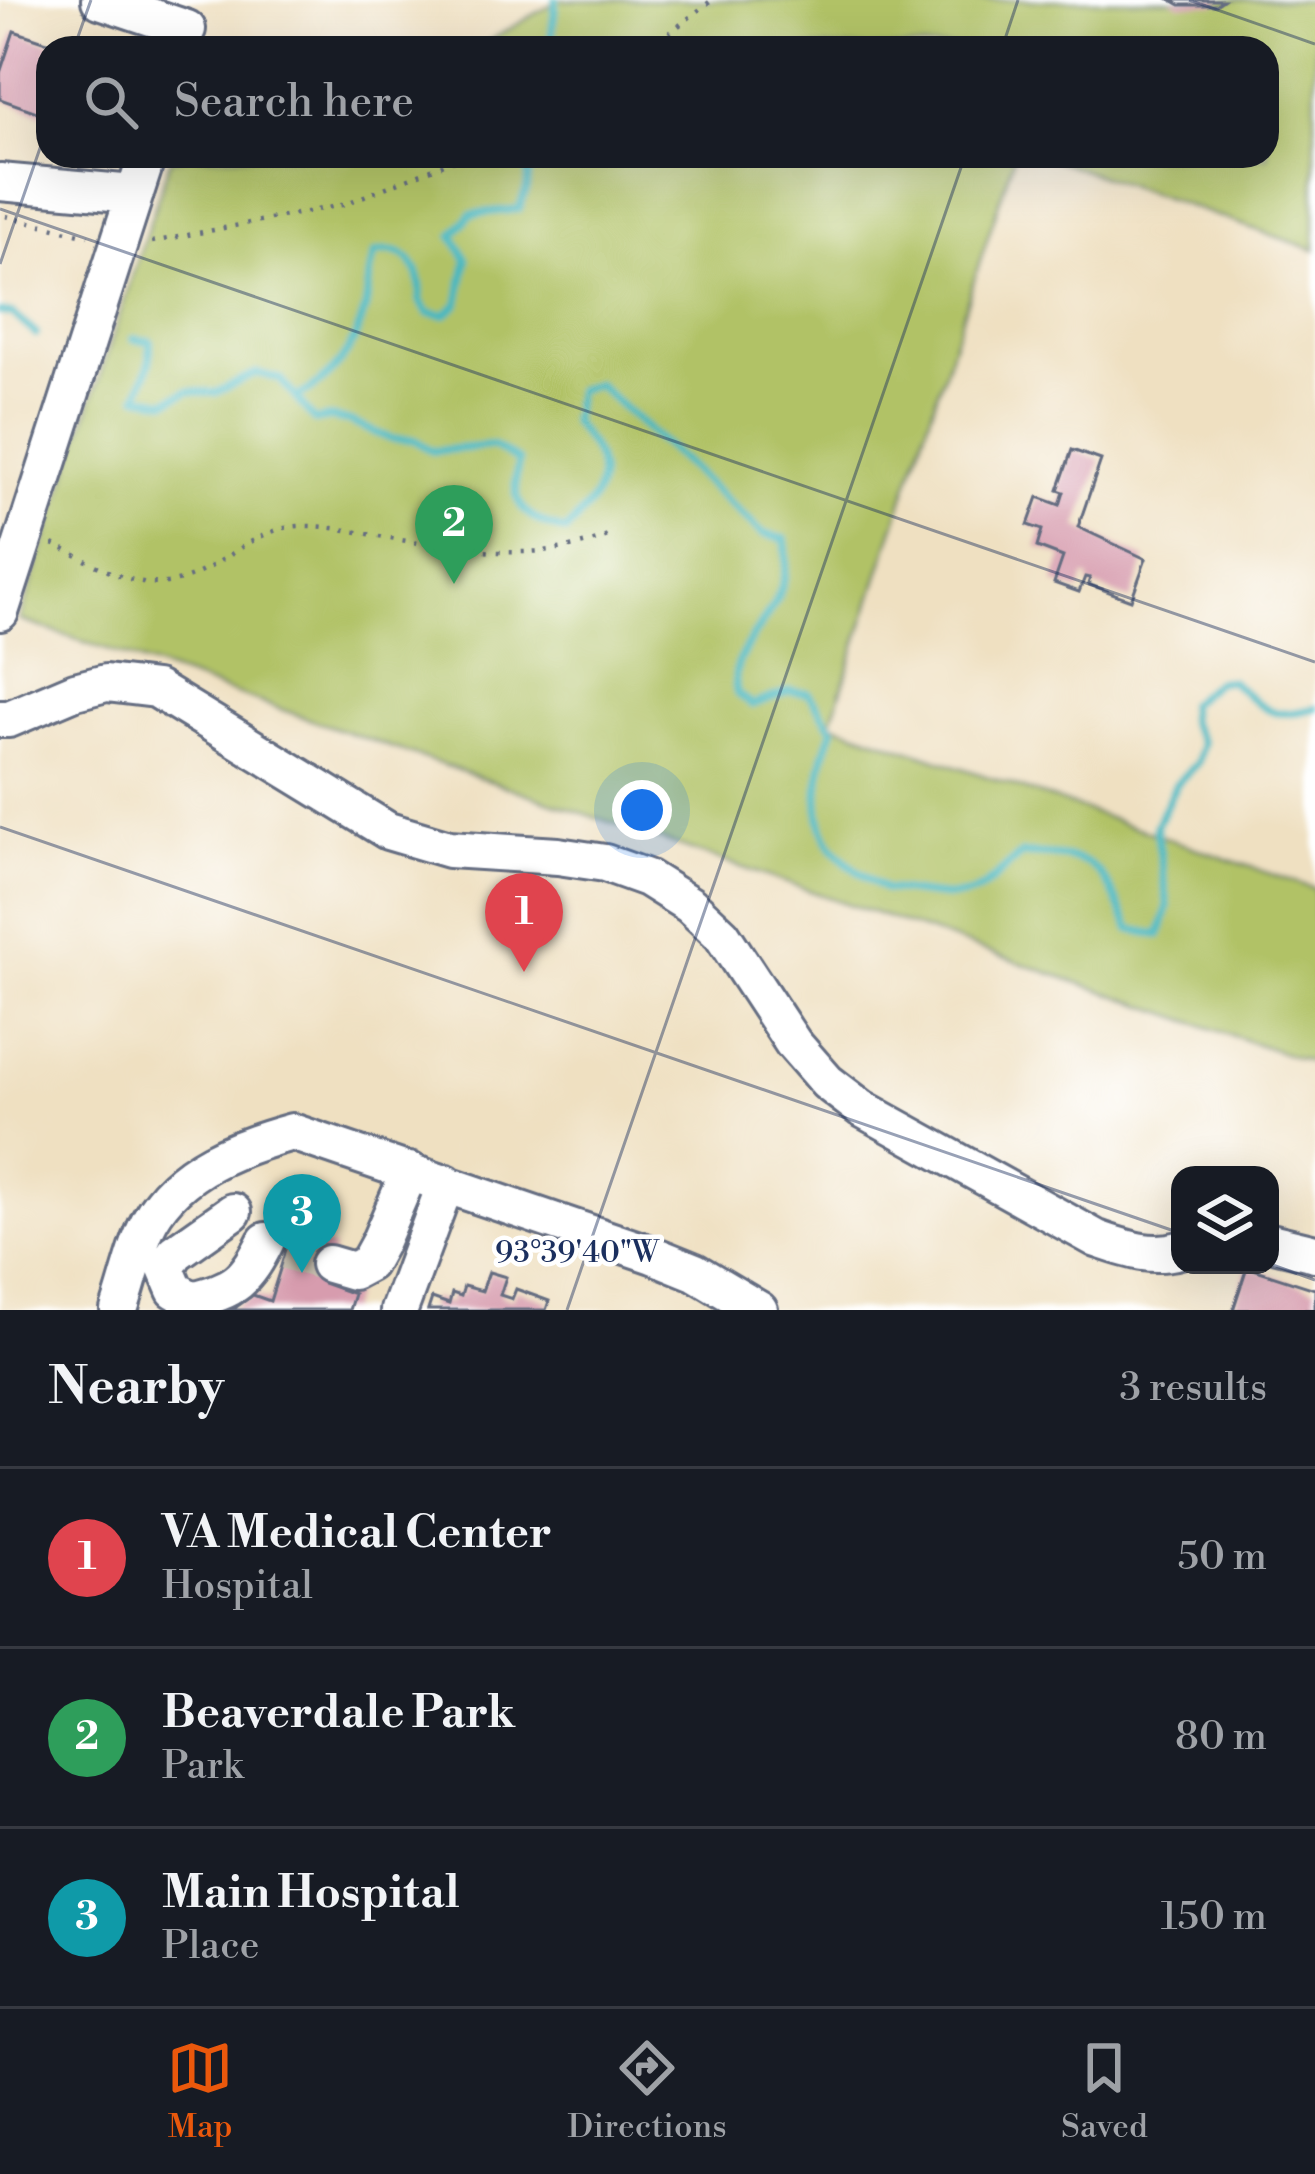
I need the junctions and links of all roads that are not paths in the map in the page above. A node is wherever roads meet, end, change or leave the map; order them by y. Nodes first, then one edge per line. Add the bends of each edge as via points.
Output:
1 (100, 0) edge
2 (188, 26) edge
3 (143, 168) edge
4 (0, 182) edge
5 (134, 194) junction
6 (0, 612) edge
7 (0, 719) edge
8 (215, 1160) junction
9 (410, 1171) junction
10 (446, 1183) junction
11 (233, 1212) junction
12 (1279, 1244) edge
13 (1171, 1252) edge
14 (1315, 1253) edge
15 (329, 1264) tunnel mouth
16 (119, 1310) edge
17 (399, 1310) edge
18 (760, 1310) edge

1 - 2 street
3 - 5 street
4 - 5 street
5 - 6 street
7 - 13 street via 106,683 156,689 403,837 449,849 605,863 647,878 722,935 793,1043 861,1108 1097,1239
8 - 9 street via 292,1132
8 - 11 street
8 - 16 street via 176,1187 150,1221
9 - 10 street
9 - 15 street via 368,1263 353,1271
10 - 17 street
10 - 18 street via 694,1272
11 - 11 street via 175,1253 166,1269 175,1290 193,1300 224,1292 276,1246
12 - 14 street

